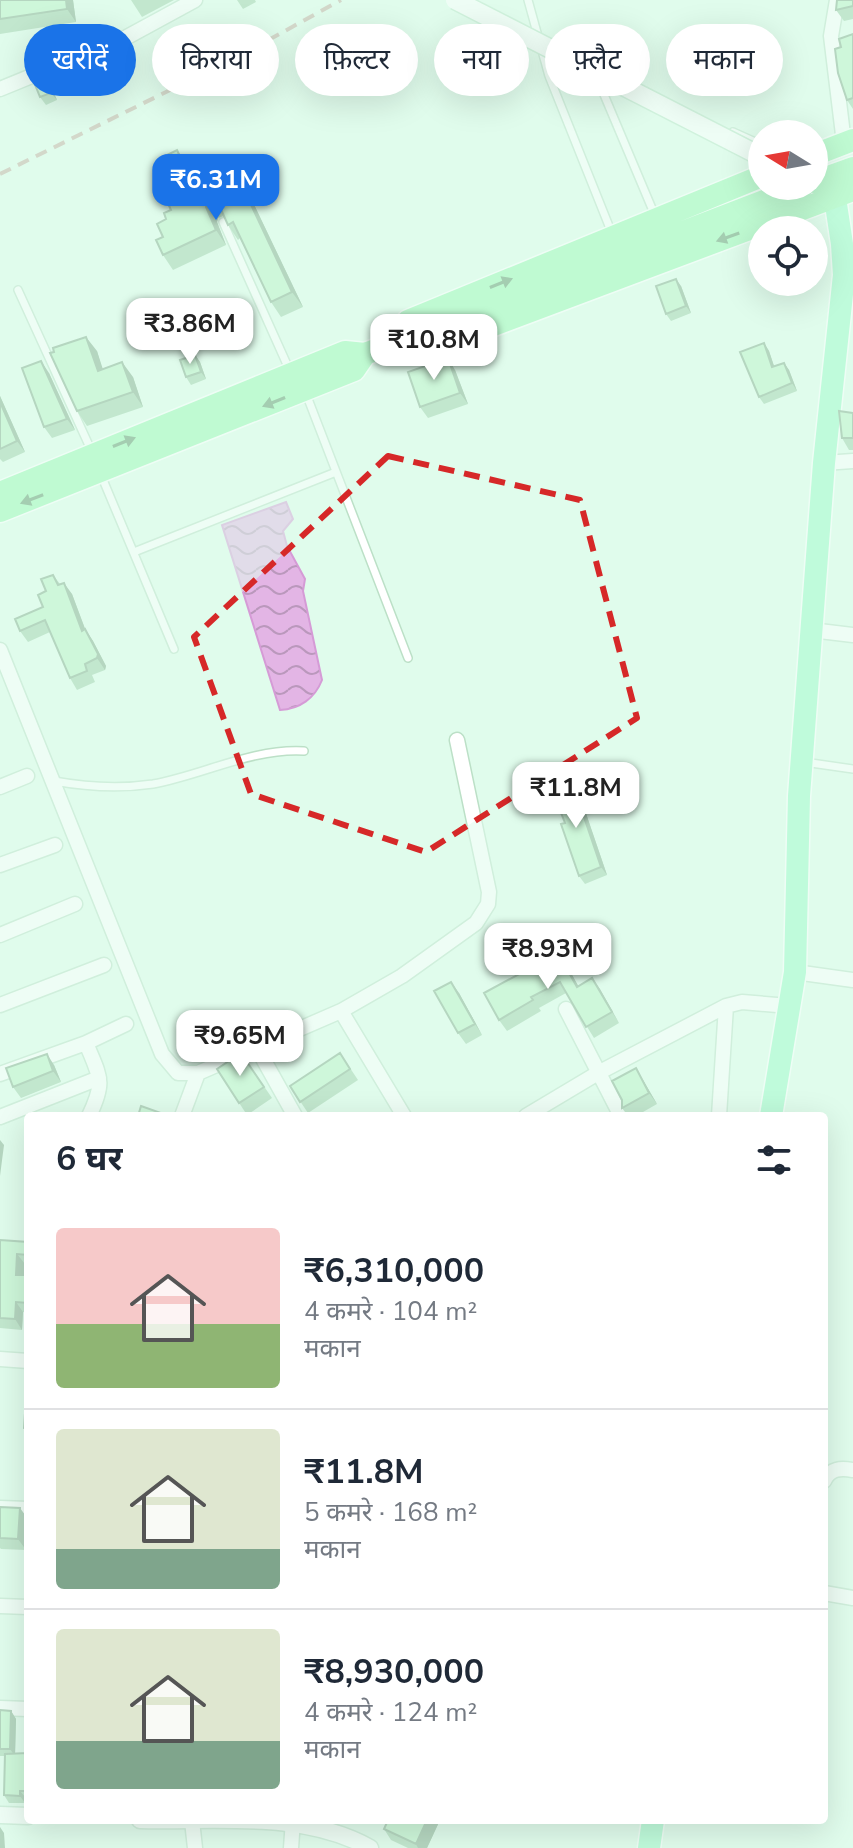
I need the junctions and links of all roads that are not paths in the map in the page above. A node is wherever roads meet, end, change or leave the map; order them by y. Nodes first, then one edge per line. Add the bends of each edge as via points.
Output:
1 (195, 0) edge
2 (455, 0) edge
3 (528, 0) edge
4 (837, 0) edge
5 (542, 54) junction
6 (545, 55) edge
7 (0, 89) edge
8 (604, 96) edge
9 (644, 96) edge
10 (748, 139) edge
11 (849, 141) edge
12 (828, 149) edge
13 (748, 150) edge
14 (853, 168) edge
15 (828, 177) edge
16 (748, 182) edge
17 (844, 194) edge
18 (766, 200) edge
19 (656, 220) junction
20 (223, 222) edge
21 (614, 238) junction
22 (18, 290) dead end
23 (847, 295) edge
24 (387, 346) junction
25 (845, 351) edge
26 (298, 382) junction
27 (853, 461) edge
28 (96, 463) junction
29 (824, 463) junction
30 (336, 472) junction
31 (0, 493) edge
32 (0, 511) edge
33 (134, 552) junction
34 (811, 630) junction
35 (853, 635) edge
36 (174, 649) dead end
37 (0, 650) edge
38 (408, 658) dead end
39 (457, 740) dead end
40 (304, 751) dead end
41 (801, 762) junction
42 (853, 769) edge
43 (27, 776) dead end
44 (54, 781) junction
45 (0, 787) edge
46 (55, 845) dead end
47 (0, 865) edge
48 (75, 904) dead end
49 (0, 935) edge
50 (104, 965) dead end
51 (795, 972) junction
52 (853, 980) edge
53 (0, 1005) edge
54 (726, 1006) junction
55 (789, 1006) junction
56 (566, 1009) edge
57 (341, 1011) junction
58 (126, 1024) dead end
59 (86, 1043) junction
60 (257, 1048) junction
61 (198, 1073) junction
62 (598, 1073) junction
63 (0, 1074) edge
64 (99, 1078) junction
65 (91, 1112) edge
66 (183, 1112) edge
67 (293, 1112) edge
68 (402, 1112) edge
69 (533, 1112) edge
70 (619, 1112) edge
71 (719, 1112) edge
72 (772, 1112) edge
73 (0, 1117) edge
74 (0, 1359) edge
75 (24, 1361) edge
76 (853, 1470) edge
77 (828, 1475) edge
78 (0, 1508) edge
79 (24, 1509) edge
80 (828, 1594) edge
81 (853, 1598) edge
82 (0, 1606) edge
83 (24, 1607) edge
84 (0, 1708) edge
85 (24, 1709) edge
86 (0, 1815) edge
87 (24, 1816) edge
88 (192, 1824) edge
89 (292, 1824) edge
90 (300, 1824) edge
91 (652, 1824) edge
92 (195, 1848) edge
93 (291, 1848) edge
94 (370, 1848) edge
95 (649, 1848) edge

1 - 7 street via 127,37
2 - 13 main road, bridge
3 - 5 lane
4 - 11 street via 831,36
5 - 6 lane
5 - 21 lane
8 - 19 lane
9 - 10 lane
11 - 12 highway
14 - 15 highway
16 - 19 highway
17 - 23 main road
17 -> 24 highway via 419,353
18 - 24 highway
19 - 21 highway
20 - 26 lane
24 -> 21 highway via 408,321
22 - 28 lane
23 - 25 main road
24 - 26 highway via 365,354 354,370
25 - 29 main road
26 - 28 highway
26 - 30 lane
27 - 29 street
28 - 31 highway
28 -> 32 highway
28 - 33 lane
29 - 34 main road
30 - 33 lane
30 - 38 lane
33 - 36 lane
34 - 35 street
34 - 41 main road
37 - 44 street
39 - 57 street via 488,904 464,932
40 - 44 lane via 277,751 155,783 91,787
41 - 42 lane
41 - 51 main road
43 - 45 street
44 - 61 street via 162,1054 178,1073
46 - 47 street
48 - 49 street
50 - 53 street
51 - 52 street
51 - 55 main road
54 - 55 street
54 - 62 street
54 - 71 street
55 - 72 main road
56 - 62 street
57 - 60 street
57 - 68 street
58 - 59 street
59 - 63 street
59 - 64 street
60 - 61 street
60 - 67 street
61 - 66 street
62 - 69 street
62 - 70 street
64 - 65 street via 100,1094
64 - 73 street
74 - 75 street
76 - 77 street
78 - 79 street
80 - 81 street
82 - 83 street
84 - 85 street
86 - 87 street
88 - 92 street
89 - 93 street
90 - 94 street
91 - 95 main road

